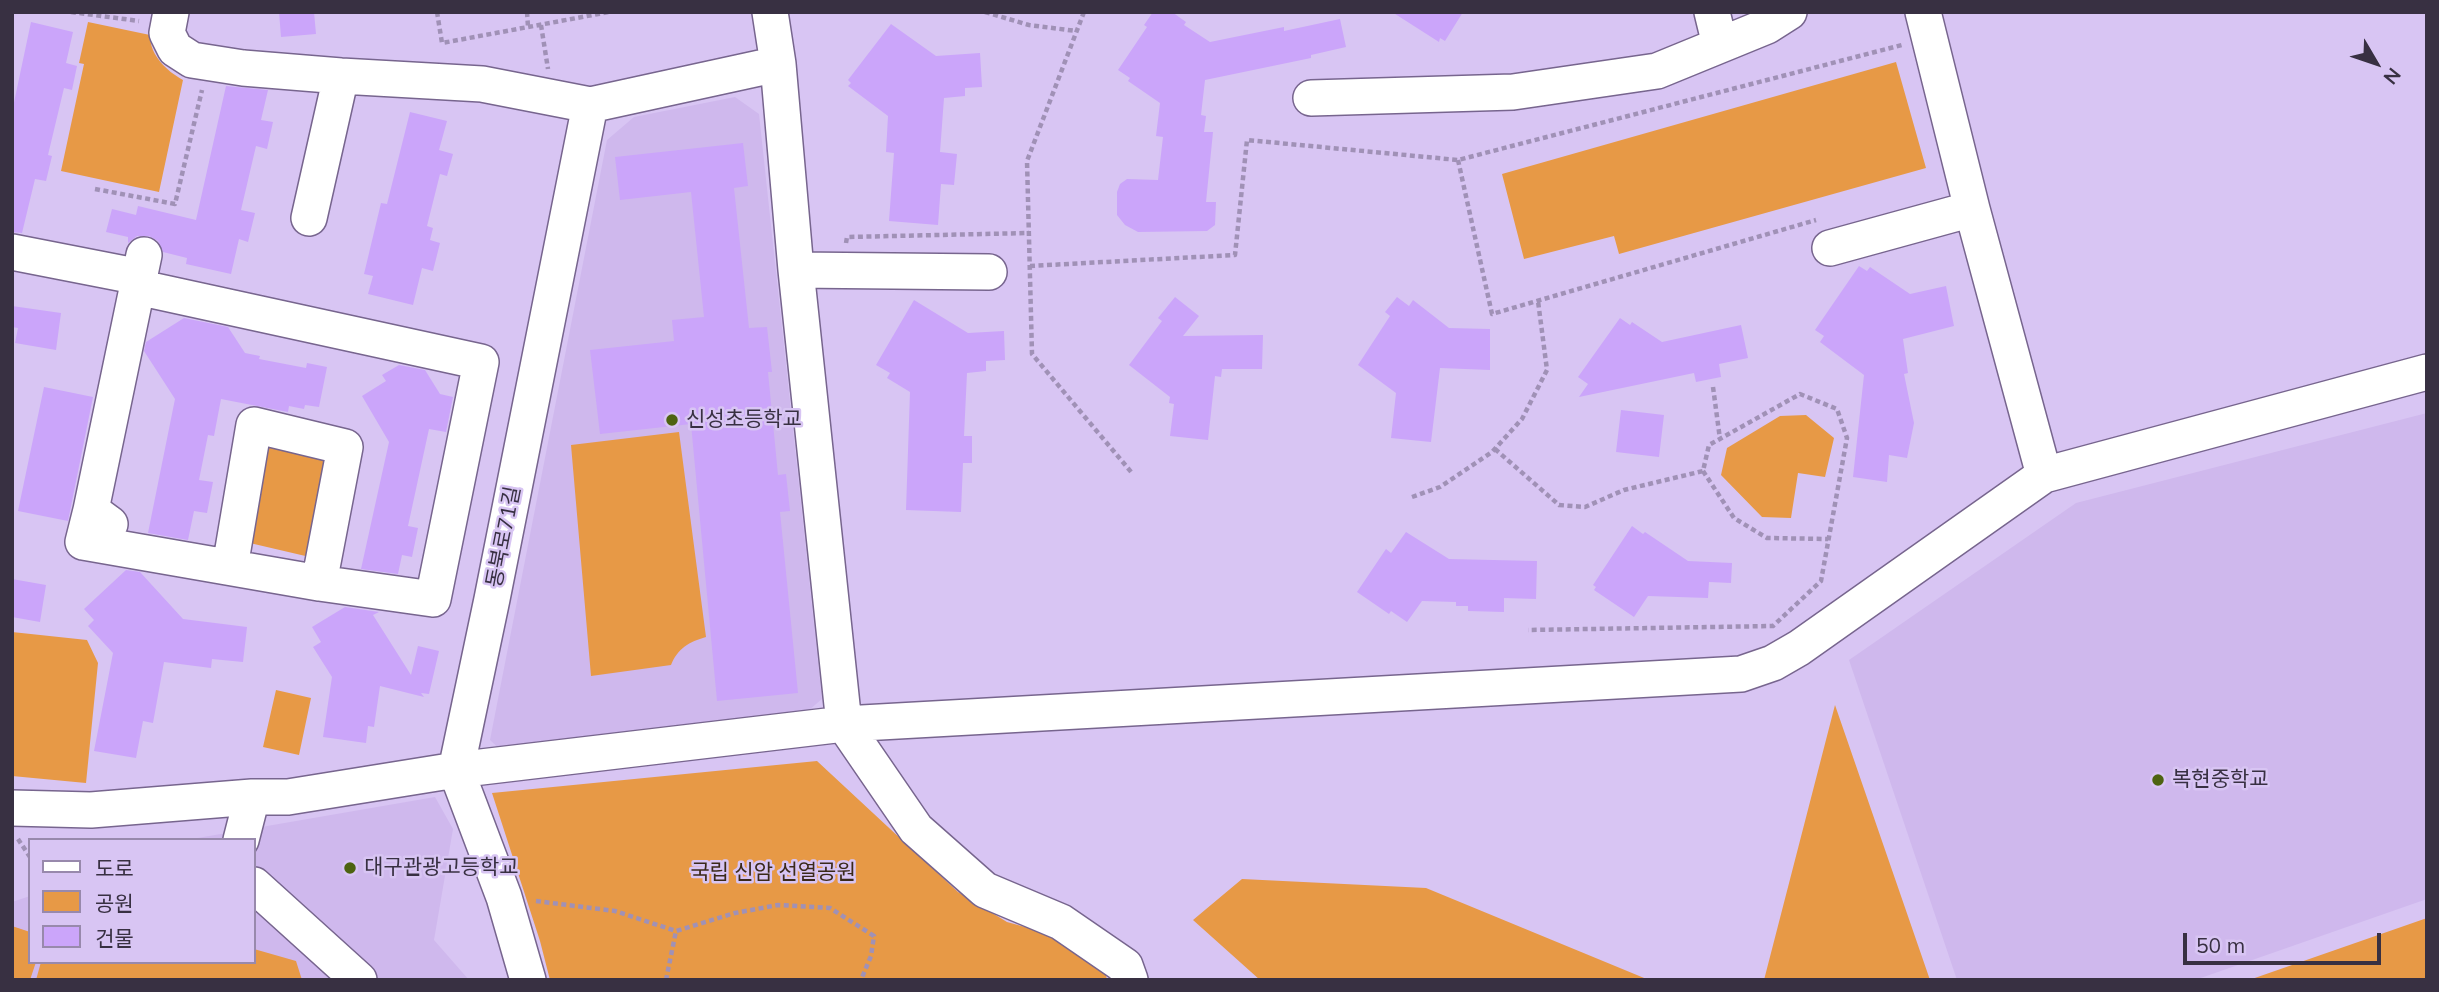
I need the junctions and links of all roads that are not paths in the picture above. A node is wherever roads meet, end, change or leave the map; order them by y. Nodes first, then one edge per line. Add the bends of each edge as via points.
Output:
1 (770, 12) edge
2 (1789, 12) edge
3 (169, 19) edge
4 (1926, 25) edge
5 (1716, 29) edge
6 (778, 64) junction
7 (341, 76) junction
8 (1311, 98) dead end
9 (590, 105) junction
10 (1972, 209) junction
11 (309, 218) dead end
12 (1824, 234) road end
13 (12, 252) edge
14 (796, 270) junction
15 (989, 272) dead end
16 (140, 273) junction
17 (2427, 372) edge
18 (2044, 475) junction
19 (91, 510) junction
20 (130, 529) dead end
21 (230, 568) junction
22 (319, 583) junction
23 (844, 724) junction
24 (456, 770) junction
25 (252, 797) junction
26 (12, 808) edge
27 (242, 838) edge
28 (256, 887) edge
29 (359, 980) edge
30 (528, 980) edge
31 (1130, 980) edge

1 - 6 street
2 - 5 street via 1767,26
3 - 7 street via 167,33 175,49 191,60
4 - 10 street
5 - 8 street via 1657,71 1513,92
6 - 9 street
6 - 14 street
7 - 9 street via 482,84
7 - 11 street
9 - 24 street, 동북로71길
10 - 12 street
10 - 18 street
13 - 16 street
14 - 15 street
14 - 23 street
16 - 19 street
16 - 22 street via 481,362 433,599
17 - 18 street
18 - 23 street via 1799,648 1741,674
19 - 20 street via 112,525
19 - 21 street via 83,542
21 - 22 street
21 - 22 street via 254,425 345,447
23 - 24 street
23 - 31 street via 926,838 985,890 1061,922 1125,966
24 - 25 street via 288,797
24 - 30 street
25 - 26 street via 91,810
25 - 27 street
28 - 29 street

